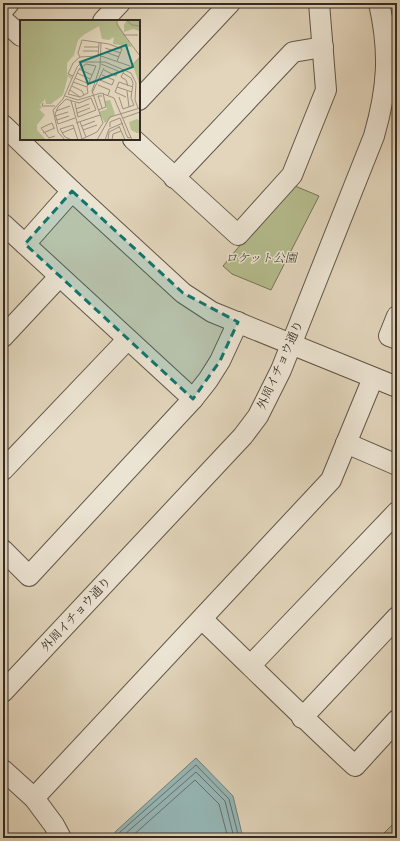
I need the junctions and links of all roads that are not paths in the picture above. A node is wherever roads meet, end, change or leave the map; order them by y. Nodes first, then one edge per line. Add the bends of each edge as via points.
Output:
1 (9, 3) edge
2 (120, 3) edge
3 (230, 3) edge
4 (319, 3) edge
5 (379, 3) edge
6 (3, 10) edge
7 (3, 20) edge
8 (104, 20) edge
9 (20, 35) edge
10 (323, 47) junction
11 (140, 99) edge
12 (3, 125) edge
13 (133, 140) edge
14 (174, 178) junction
15 (72, 191) junction
16 (3, 224) edge
17 (25, 244) junction
18 (59, 277) junction
19 (397, 316) edge
20 (238, 322) junction
21 (3, 337) edge
22 (397, 339) edge
23 (127, 340) junction
24 (291, 344) junction
25 (373, 378) junction
26 (397, 388) edge
27 (193, 399) junction
28 (346, 443) junction
29 (397, 465) edge
30 (3, 470) edge
31 (397, 512) edge
32 (3, 550) edge
33 (397, 617) edge
34 (202, 619) junction
35 (251, 666) junction
36 (7, 680) edge
37 (302, 718) junction
38 (397, 720) edge
39 (3, 770) edge
40 (34, 798) junction
41 (61, 838) edge

1 - 6 street
2 - 8 street
3 - 11 street
4 - 10 street
5 - 24 street, 外周イチョウ通り via 385,27 387,64 381,111 374,136
7 - 9 street
10 - 14 street via 293,52
10 - 14 street via 326,90 292,175 238,235
12 - 15 street
13 - 14 street
15 - 17 street
15 - 20 street via 183,293 212,312
16 - 17 street
17 - 18 street
18 - 21 street
18 - 23 street
19 - 22 street via 389,336
20 - 24 street
20 - 27 street via 220,361
23 - 27 street
23 - 30 street
24 - 25 street
24 - 36 street, 外周イチョウ通り via 272,390 258,416 243,436
25 - 26 street
25 - 28 street
27 - 32 street via 29,576
28 - 29 street
28 - 34 street via 331,480
31 - 35 street
33 - 37 street
34 - 35 street
34 - 40 street
35 - 37 street
37 - 38 street via 355,766
39 - 40 street
40 - 41 street

